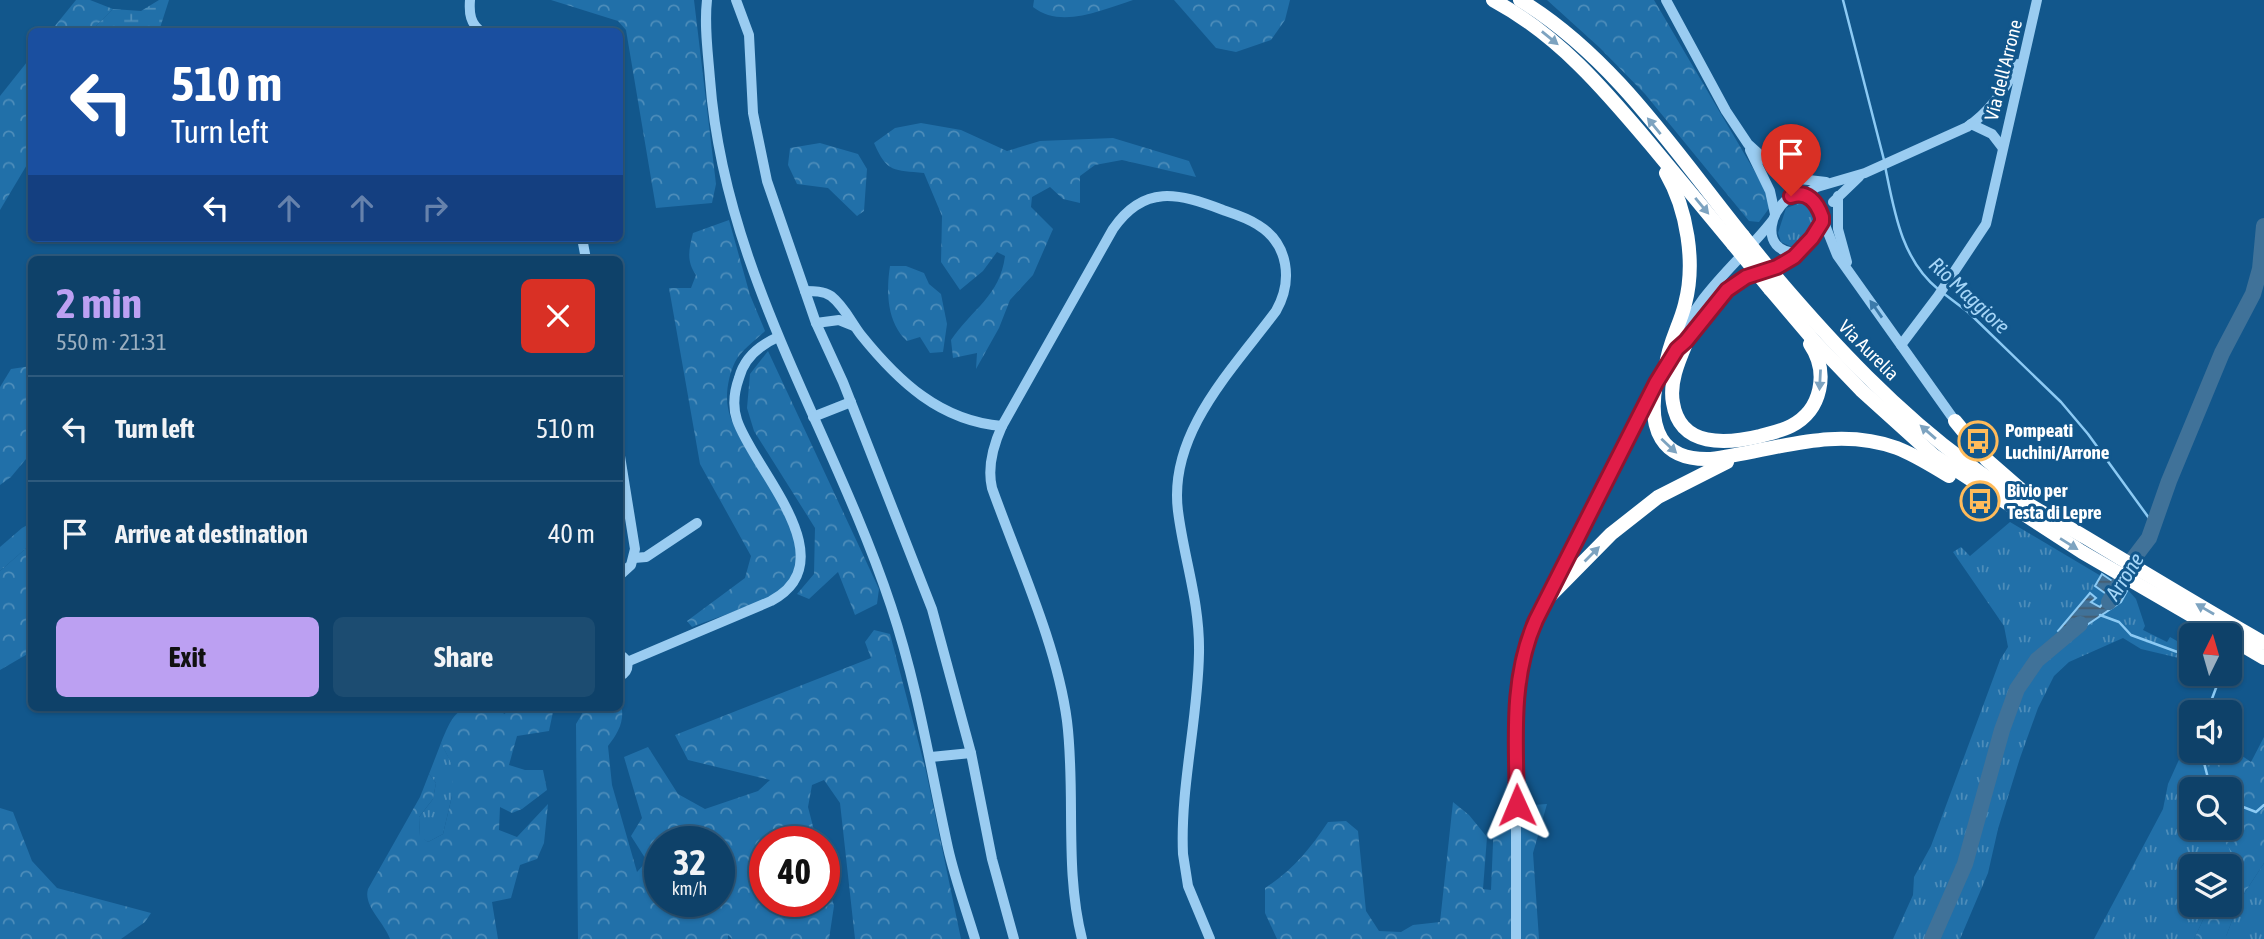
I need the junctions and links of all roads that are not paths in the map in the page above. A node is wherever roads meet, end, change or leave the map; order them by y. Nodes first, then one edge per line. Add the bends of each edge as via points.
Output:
1 (470, 0) edge
2 (707, 0) edge
3 (736, 0) edge
4 (1493, 0) edge
5 (1520, 0) edge
6 (1666, 0) edge
7 (2037, 0) edge
8 (477, 28) edge
9 (2029, 32) junction
10 (1630, 120) junction
11 (1971, 124) junction
12 (1748, 144) junction
13 (2002, 147) junction
14 (1768, 163) junction
15 (1867, 172) junction
16 (1832, 183) junction
17 (1803, 193) junction
18 (1838, 196) junction
19 (1773, 218) junction
20 (1822, 219) junction
21 (1738, 240) junction
22 (1798, 253) junction
23 (1850, 272) junction
24 (1774, 284) junction
25 (805, 290) junction
26 (1780, 301) junction
27 (816, 323) junction
28 (854, 326) junction
29 (778, 337) junction
30 (1682, 345) junction
31 (1901, 345) junction
32 (1666, 366) junction
33 (1656, 383) junction
34 (851, 402) junction
35 (813, 417) junction
36 (1955, 421) joint
37 (1002, 426) junction
38 (1740, 455) junction
39 (623, 475) edge
40 (2031, 520) junction
41 (697, 523) dead end
42 (2086, 538) junction
43 (634, 558) junction
44 (2110, 561) junction
45 (623, 572) edge
46 (2143, 580) junction
47 (1544, 602) junction
48 (2208, 623) edge
49 (2264, 643) edge
50 (2242, 645) edge
51 (2264, 658) edge
52 (623, 659) edge
53 (971, 753) junction
54 (931, 757) junction
55 (975, 939) edge
56 (1014, 939) edge
57 (1082, 939) edge
58 (1210, 939) edge
59 (1516, 939) edge

1 - 8 street
2 - 29 street via 713,108 730,200
3 - 25 street via 749,35 752,103 761,159
4 -> 10 highway, Via Aurelia via 1560,47
21 -> 5 highway, Via Aurelia via 1612,76 1570,35
6 - 12 street
7 - 9 street, Via dell'Arrone
9 - 11 street via 2020,61 2003,89
9 - 13 street, Via dell'Arrone
10 -> 21 highway, Via Aurelia
10 - 32 highway via 1668,176 1683,218 1688,288
11 - 13 street, Via dell'Arrone via 1992,134
11 - 15 street
12 - 14 street
12 - 19 street via 1770,191
13 - 31 street, Via dell'Arrone via 1984,228
14 - 16 street via 1795,178
14 - 17 street
15 - 16 street
15 - 18 street
16 - 17 street
17 - 19 street via 1785,200
17 - 20 street via 1818,207
18 - 20 street
18 - 23 street via 1838,233
19 - 22 street via 1776,244 1788,253
19 - 30 street via 1713,287 1680,338
20 - 22 street
20 - 23 street via 1834,250
21 - 24 highway, Via Aurelia, bridge
22 - 30 street via 1727,290
31 -> 23 street
24 - 26 highway, Via Aurelia
42 -> 24 highway, Via Aurelia via 1994,483 1940,442
25 - 27 street
25 - 28 street via 830,295
26 -> 30 highway via 1780,308 1812,347 1821,372 1814,404 1787,428 1730,442 1690,432 1676,415 1672,394
26 - 40 highway, Via Aurelia via 1894,422 1955,471
27 - 28 street via 839,320
27 - 34 street
28 - 37 street via 925,400 965,420
29 - 35 street
29 - 52 street via 746,361 734,405 741,430 797,532 801,558 794,580 771,601
30 - 32 street
31 - 36 street
32 - 33 street
33 -> 38 highway via 1654,419 1670,450 1696,459
33 - 47 street
34 - 35 street
34 - 53 street via 932,609
35 - 54 street via 892,607
36 - 42 highway via 2005,478
37 - 57 street via 992,454 990,483 1063,696 1070,756 1074,893
37 - 58 street via 1113,229 1135,205 1157,196 1189,198 1252,221 1276,241 1287,271 1282,299 1192,428 1177,488 1199,642 1183,861
38 - 40 highway via 1822,439 1881,444 1918,458
47 -> 38 highway via 1611,534 1658,498
39 - 43 street
40 -> 44 highway, Via Aurelia
41 - 43 street via 646,557
42 - 44 highway, Via Aurelia
43 - 45 street
44 - 46 highway, Via Aurelia
46 - 48 highway, Via Aurelia
49 -> 46 highway, Via Aurelia
47 - 59 street via 1526,644 1516,694
50 - 51 highway, Via Aurelia
53 - 54 street
53 - 56 street
54 - 55 street via 950,856

